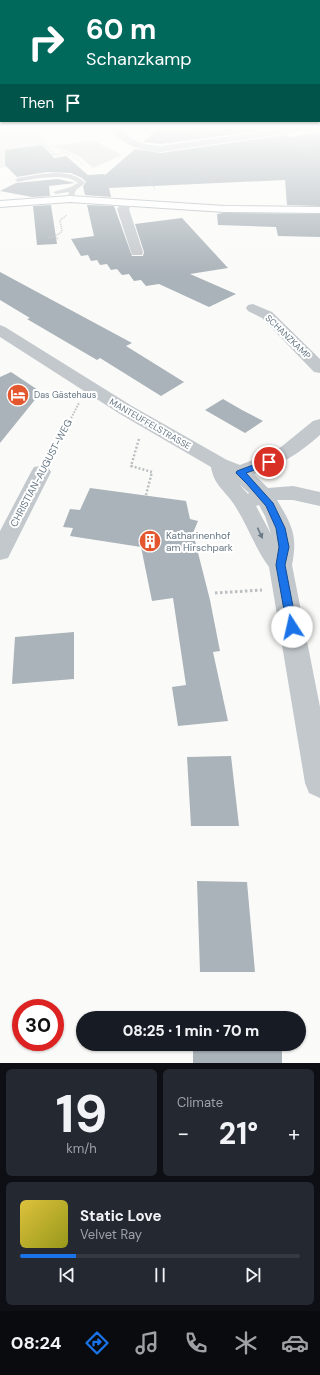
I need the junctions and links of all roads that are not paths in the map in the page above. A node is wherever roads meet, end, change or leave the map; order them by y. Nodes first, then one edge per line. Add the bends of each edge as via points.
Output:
1 (47, 178) edge
2 (75, 178) edge
3 (18, 180) dead end
4 (56, 192) dead end
5 (72, 194) junction
6 (127, 203) junction
7 (0, 204) edge
8 (320, 210) edge
9 (137, 252) dead end
10 (253, 308) dead end
11 (0, 330) edge
12 (320, 368) edge
13 (320, 425) edge
14 (41, 472) road end
15 (227, 472) junction
16 (264, 496) junction
17 (320, 499) edge
18 (244, 503) junction
19 (0, 552) edge
20 (280, 565) junction
21 (320, 783) edge

1 - 3 lane
2 - 5 lane via 82,183
4 - 5 lane
5 - 6 main road
5 - 7 main road
6 - 8 main road via 225,209
6 - 9 street via 123,209
10 - 12 street, SCHANZKAMP via 267,314
11 - 15 street, MANTEUFFELSTRASSE
13 - 15 street via 298,445 269,462
14 - 19 street, CHRISTIAN-AUGUST-WEG
15 - 16 street, MANTEUFFELSTRASSE
15 - 18 street, MANTEUFFELSTRASSE
16 - 17 street via 287,492
16 - 18 street
16 - 20 street, MANTEUFFELSTRASSE via 281,528 284,547
18 -> 20 street, MANTEUFFELSTRASSE via 267,548
20 - 21 street, MANTEUFFELSTRASSE

